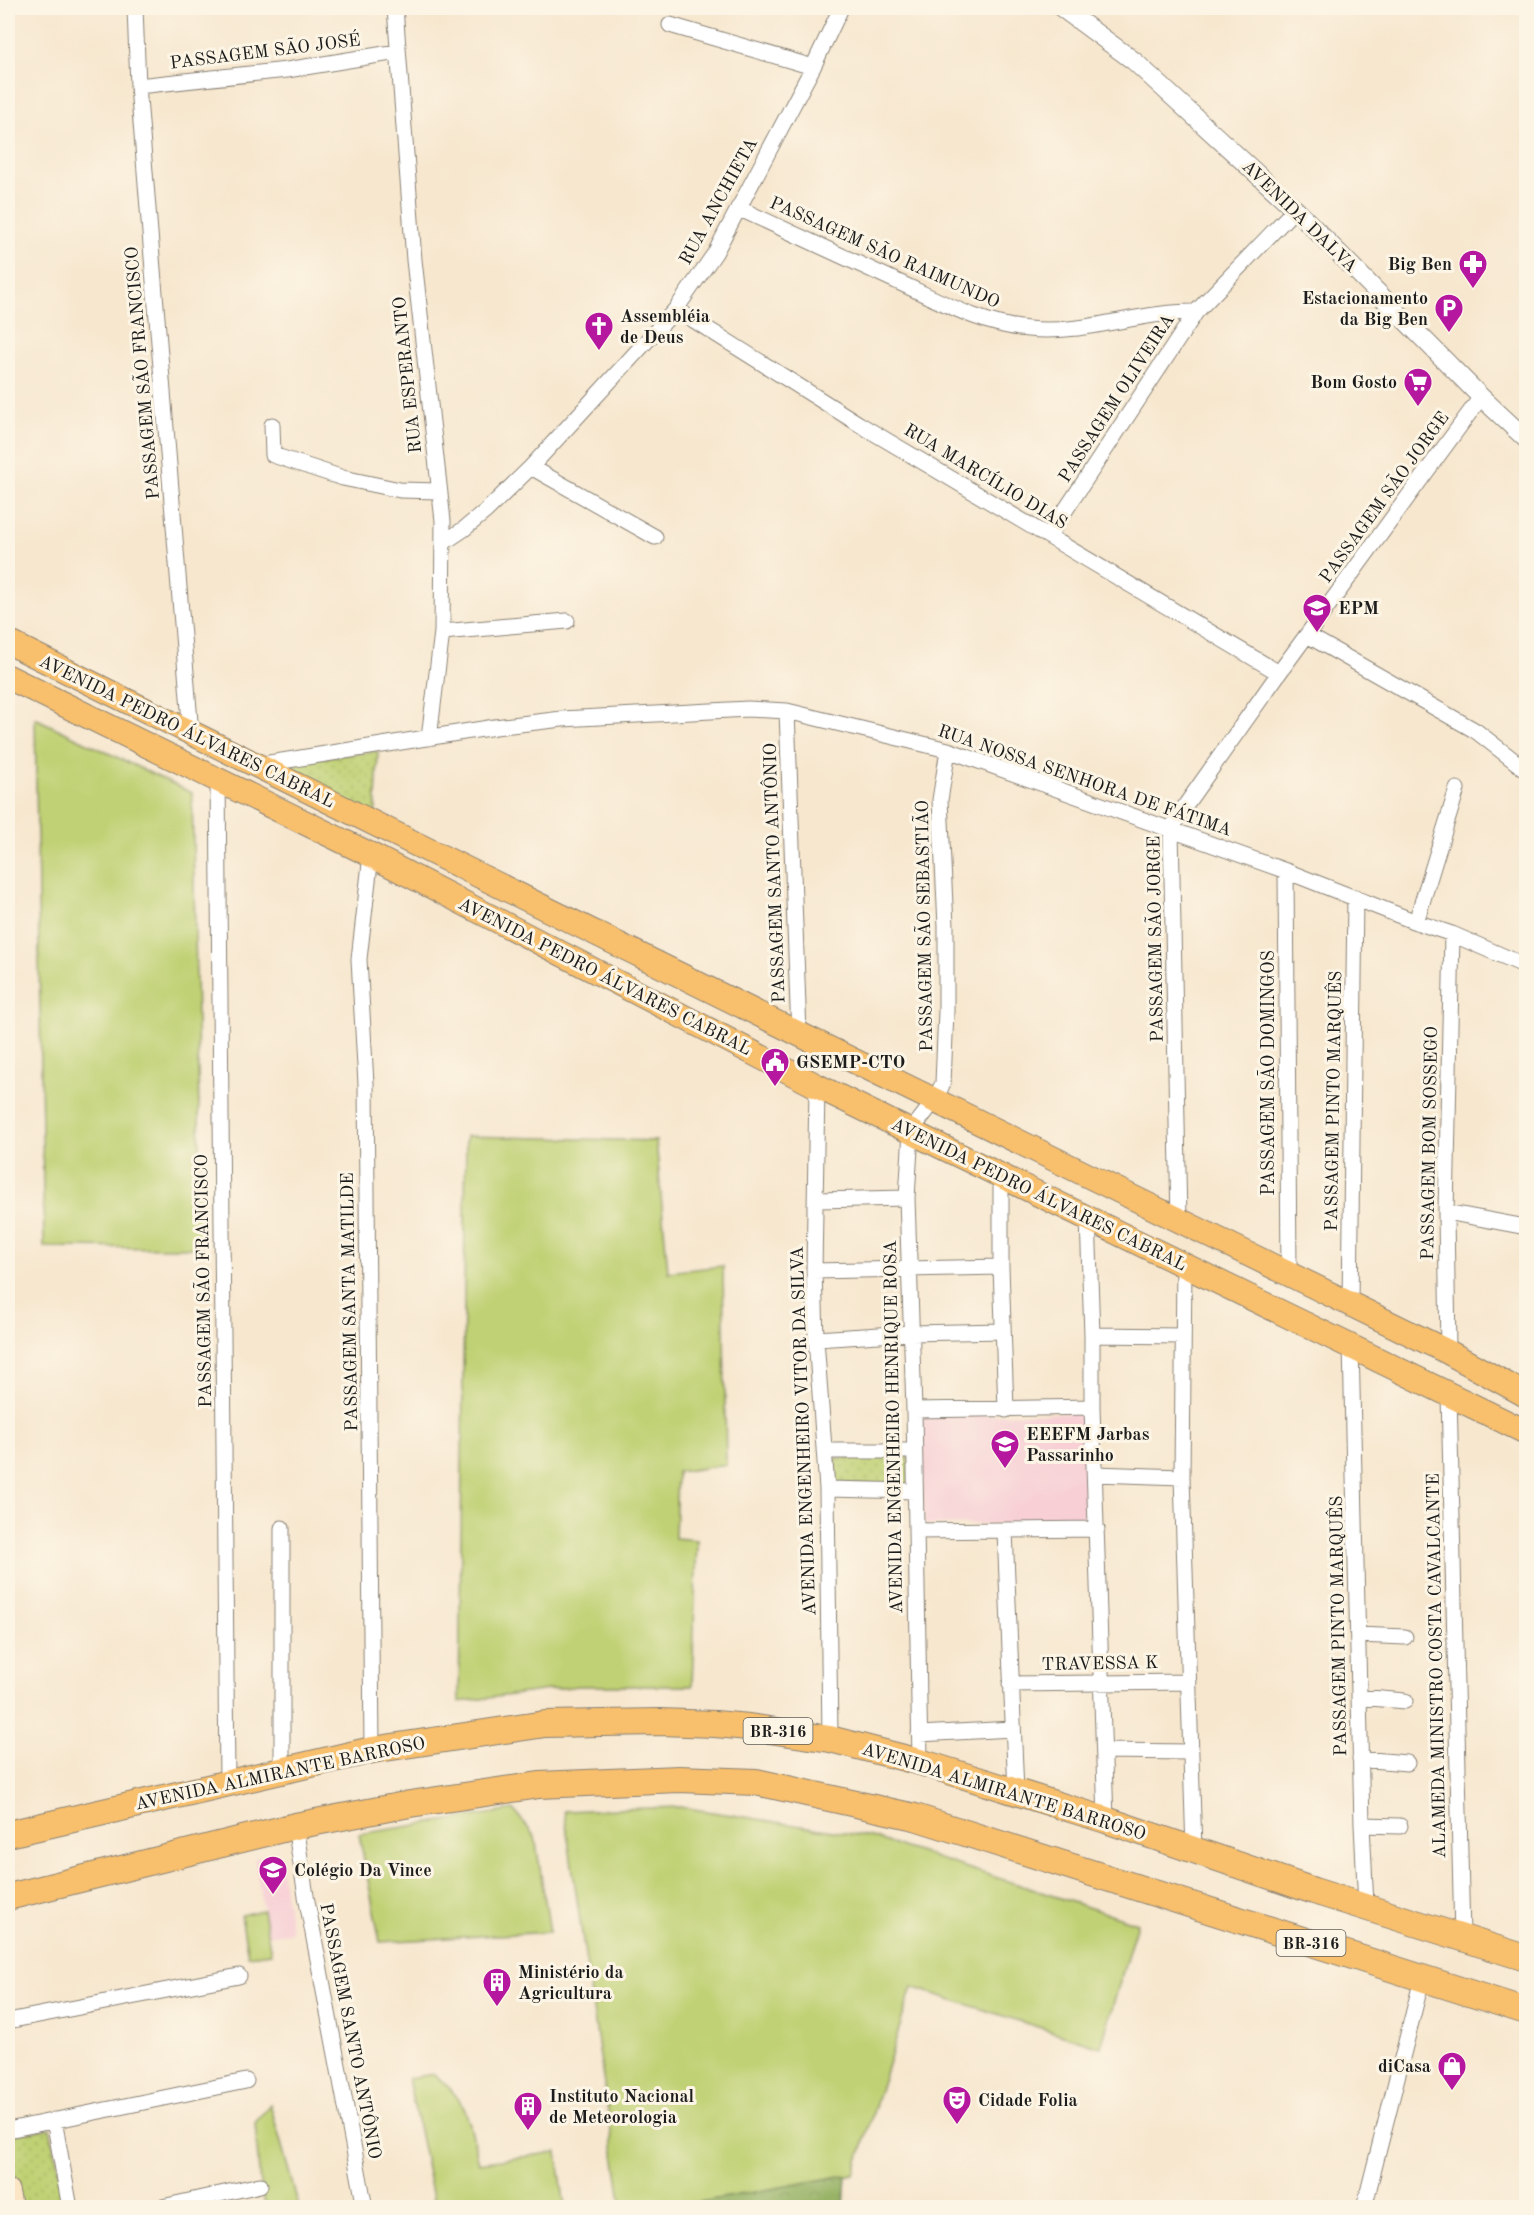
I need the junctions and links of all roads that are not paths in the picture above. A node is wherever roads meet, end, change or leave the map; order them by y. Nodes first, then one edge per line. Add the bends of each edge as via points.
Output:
1 (135, 8) edge
2 (394, 8) edge
3 (841, 8) edge
4 (1062, 8) edge
5 (669, 25) dead end
6 (397, 52) junction
7 (813, 67) junction
8 (138, 86) junction
9 (738, 208) junction
10 (1295, 208) junction
11 (676, 309) junction
12 (1196, 312) junction
13 (1481, 397) junction
14 (272, 425) dead end
15 (1527, 439) edge
16 (531, 467) junction
17 (439, 491) junction
18 (1049, 535) junction
19 (655, 537) dead end
20 (443, 543) junction
21 (567, 621) dead end
22 (442, 632) junction
23 (1307, 635) junction
24 (8, 642) edge
25 (1279, 673) junction
26 (8, 677) edge
27 (787, 711) junction
28 (191, 734) junction
29 (429, 738) junction
30 (948, 750) junction
31 (258, 765) junction
32 (1527, 770) edge
33 (218, 778) junction
34 (1457, 789) dead end
35 (1171, 829) junction
36 (371, 855) junction
37 (1286, 871) junction
38 (1355, 897) junction
39 (1416, 922) junction
40 (1452, 934) junction
41 (1527, 966) edge
42 (799, 1034) junction
43 (818, 1086) junction
44 (935, 1100) junction
45 (911, 1131) junction
46 (1001, 1174) junction
47 (907, 1198) junction
48 (817, 1200) junction
49 (1446, 1212) junction
50 (1089, 1218) junction
51 (1179, 1220) junction
52 (1527, 1227) edge
53 (1184, 1264) junction
54 (1001, 1267) junction
55 (908, 1269) junction
56 (814, 1270) junction
57 (1289, 1274) junction
58 (1350, 1305) junction
59 (1003, 1331) junction
60 (911, 1333) junction
61 (1092, 1335) junction
62 (1183, 1336) junction
63 (816, 1339) junction
64 (1351, 1346) junction
65 (1448, 1352) junction
66 (1449, 1394) junction
67 (1527, 1395) edge
68 (1092, 1407) junction
69 (914, 1410) junction
70 (1006, 1410) junction
71 (1527, 1431) edge
72 (824, 1451) junction
73 (914, 1451) junction
74 (1095, 1474) junction
75 (1182, 1477) junction
76 (827, 1489) junction
77 (915, 1491) junction
78 (282, 1528) dead end
79 (1097, 1529) junction
80 (916, 1531) junction
81 (1005, 1531) junction
82 (1358, 1635) junction
83 (1406, 1637) dead end
84 (1189, 1682) junction
85 (1100, 1683) junction
86 (1010, 1684) junction
87 (1359, 1696) junction
88 (1405, 1701) dead end
89 (1013, 1729) junction
90 (919, 1734) junction
91 (830, 1739) junction
92 (372, 1750) junction
93 (1104, 1751) junction
94 (1190, 1752) junction
95 (1360, 1758) junction
96 (920, 1761) junction
97 (1407, 1763) dead end
98 (282, 1771) junction
99 (227, 1783) junction
100 (1017, 1792) junction
101 (1106, 1820) junction
102 (1362, 1825) junction
103 (295, 1826) junction
104 (1400, 1826) dead end
105 (8, 1834) edge
106 (1194, 1850) junction
107 (8, 1897) edge
108 (1366, 1906) junction
109 (1462, 1937) junction
110 (1527, 1958) edge
111 (239, 1976) dead end
112 (1422, 1979) junction
113 (1527, 2011) edge
114 (8, 2020) edge
115 (246, 2081) dead end
116 (54, 2120) junction
117 (8, 2130) edge
118 (260, 2185) dead end
119 (8, 2190) edge
120 (12, 2208) edge
121 (70, 2208) edge
122 (158, 2208) edge
123 (365, 2208) edge
124 (1364, 2208) edge

1 - 8 street, PASSAGEM SÃO FRANCISCO
2 - 6 street, RUA ESPERANTO
3 - 7 street, RUA ANCHIETA
4 - 10 street, AVENIDA DALVA via 1134,61
5 - 7 street
6 - 8 street, PASSAGEM SÃO JOSÉ via 287,70
6 - 17 street, RUA ESPERANTO
7 - 9 street, RUA ANCHIETA
8 - 28 street, PASSAGEM SÃO FRANCISCO
9 - 11 street, RUA ANCHIETA via 715,253
9 - 12 street, PASSAGEM SÃO RAIMUNDO via 995,323 1054,330
10 - 12 street
10 - 13 street, AVENIDA DALVA
11 - 16 street, RUA ANCHIETA
11 - 18 street, RUA MARCÍLIO DIAS
12 - 18 street, PASSAGEM OLIVEIRA
13 - 15 street, AVENIDA DALVA
13 - 23 street, PASSAGEM SÃO JORGE
14 - 17 street via 273,455 343,478 400,490
16 - 19 street
16 - 20 street, RUA ANCHIETA via 479,517
17 - 20 street, RUA ESPERANTO
18 - 25 street, RUA MARCÍLIO DIAS
20 - 22 street, RUA ESPERANTO
21 - 22 street
22 - 29 street, RUA ESPERANTO
23 - 25 street, PASSAGEM SÃO JORGE
23 - 32 street via 1476,730
24 - 28 main road, AVENIDA PEDRO ÁLVARES CABRAL
25 - 35 street, PASSAGEM SÃO JORGE
26 - 33 main road, AVENIDA PEDRO ÁLVARES CABRAL
27 - 29 street, RUA NOSSA SENHORA DE FÁTIMA via 748,709 562,719
27 - 30 street, RUA NOSSA SENHORA DE FÁTIMA
27 - 42 street, PASSAGEM SANTO ANTÔNIO
28 - 31 main road, AVENIDA PEDRO ÁLVARES CABRAL
29 - 31 street, RUA NOSSA SENHORA DE FÁTIMA
30 - 35 street, RUA NOSSA SENHORA DE FÁTIMA
30 - 44 street, PASSAGEM SÃO SEBASTIÃO via 940,800 946,926 945,1054 943,1083
31 - 42 main road, AVENIDA PEDRO ÁLVARES CABRAL
33 - 36 main road, AVENIDA PEDRO ÁLVARES CABRAL
33 - 99 street, PASSAGEM SÃO FRANCISCO
34 - 39 street
35 - 37 street, RUA NOSSA SENHORA DE FÁTIMA
35 - 51 street, PASSAGEM SÃO JORGE
36 - 43 main road, AVENIDA PEDRO ÁLVARES CABRAL
36 - 92 street, PASSAGEM SANTA MATILDE via 359,959 366,1084
37 - 38 street, RUA NOSSA SENHORA DE FÁTIMA
37 - 57 street, PASSAGEM SÃO DOMINGOS
38 - 39 street, RUA NOSSA SENHORA DE FÁTIMA
38 - 58 street, PASSAGEM PINTO MARQUÊS
39 - 40 street, RUA NOSSA SENHORA DE FÁTIMA
40 - 41 street, RUA NOSSA SENHORA DE FÁTIMA
40 - 49 street, PASSAGEM BOM SOSSEGO
42 - 44 main road, AVENIDA PEDRO ÁLVARES CABRAL
43 - 45 main road, AVENIDA PEDRO ÁLVARES CABRAL
43 - 48 street, AVENIDA ENGENHEIRO VITOR DA SILVA
44 - 45 street
44 - 51 main road, AVENIDA PEDRO ÁLVARES CABRAL
45 - 46 main road, AVENIDA PEDRO ÁLVARES CABRAL
45 - 47 street, AVENIDA ENGENHEIRO HENRIQUE ROSA
46 - 50 main road, AVENIDA PEDRO ÁLVARES CABRAL
46 - 54 street
47 - 48 street
47 - 55 street, AVENIDA ENGENHEIRO HENRIQUE ROSA
48 - 56 street, AVENIDA ENGENHEIRO VITOR DA SILVA
49 - 52 street
49 - 65 street, PASSAGEM BOM SOSSEGO
50 - 53 main road, AVENIDA PEDRO ÁLVARES CABRAL
50 - 61 street
51 - 57 main road, AVENIDA PEDRO ÁLVARES CABRAL
53 - 62 street
53 - 64 main road, AVENIDA PEDRO ÁLVARES CABRAL
54 - 55 street
54 - 59 street
55 - 56 street
55 - 60 street, AVENIDA ENGENHEIRO HENRIQUE ROSA
56 - 63 street, AVENIDA ENGENHEIRO VITOR DA SILVA
57 - 58 main road, AVENIDA PEDRO ÁLVARES CABRAL
58 - 65 main road, AVENIDA PEDRO ÁLVARES CABRAL
59 - 60 street
59 - 70 street
60 - 63 street
60 - 69 street, AVENIDA ENGENHEIRO HENRIQUE ROSA
61 - 62 street
61 - 68 street
62 - 75 street
63 - 72 street, AVENIDA ENGENHEIRO VITOR DA SILVA
64 - 66 main road, AVENIDA PEDRO ÁLVARES CABRAL
64 - 82 street, PASSAGEM PINTO MARQUÊS
65 - 67 main road, AVENIDA PEDRO ÁLVARES CABRAL
66 - 71 main road, AVENIDA PEDRO ÁLVARES CABRAL
66 - 109 street, ALAMEDA MINISTRO COSTA CAVALCANTE
68 - 70 street
68 - 74 street
69 - 70 street
69 - 73 street, AVENIDA ENGENHEIRO HENRIQUE ROSA
72 - 73 street
72 - 76 street, AVENIDA ENGENHEIRO VITOR DA SILVA
73 - 77 street, AVENIDA ENGENHEIRO HENRIQUE ROSA
74 - 75 street
74 - 79 street
75 - 84 street
76 - 77 street
76 - 91 street, AVENIDA ENGENHEIRO VITOR DA SILVA
77 - 80 street, AVENIDA ENGENHEIRO HENRIQUE ROSA
78 - 98 street
79 - 81 street
79 - 85 street
80 - 81 street
80 - 90 street, AVENIDA ENGENHEIRO HENRIQUE ROSA
81 - 86 street
82 - 83 street
82 - 87 street, PASSAGEM PINTO MARQUÊS
84 - 85 street, TRAVESSA K
84 - 94 street
85 - 86 street, TRAVESSA K
85 - 93 street
86 - 89 street
87 - 88 street
87 - 95 street, PASSAGEM PINTO MARQUÊS
89 - 90 street
89 - 100 street
90 - 96 street, AVENIDA ENGENHEIRO HENRIQUE ROSA
91 - 92 highway, AVENIDA ALMIRANTE BARROSO / BR-316 via 715,1724 556,1724
91 - 96 highway, AVENIDA ALMIRANTE BARROSO / BR-316
92 - 98 highway, AVENIDA ALMIRANTE BARROSO / BR-316
93 - 94 street
93 - 101 street
94 - 106 street
95 - 97 street
95 - 102 street, PASSAGEM PINTO MARQUÊS
96 - 100 highway, AVENIDA ALMIRANTE BARROSO / BR-316
98 - 99 highway, AVENIDA ALMIRANTE BARROSO / BR-316
99 - 105 highway, AVENIDA ALMIRANTE BARROSO / BR-316
100 - 101 highway, AVENIDA ALMIRANTE BARROSO / BR-316
101 - 106 highway, AVENIDA ALMIRANTE BARROSO / BR-316
102 - 104 street
102 - 108 street, PASSAGEM PINTO MARQUÊS
103 - 107 highway, BR-316
103 - 112 highway, BR-316 via 539,1785 679,1779 756,1782 915,1817
103 - 123 street, PASSAGEM SANTO ANTÔNIO
106 - 108 highway, AVENIDA ALMIRANTE BARROSO / BR-316
108 - 109 highway, AVENIDA ALMIRANTE BARROSO / BR-316
109 - 110 highway, AVENIDA ALMIRANTE BARROSO / BR-316
111 - 114 street
112 - 113 highway, BR-316
112 - 124 street
115 - 116 street
116 - 117 street
116 - 121 street
118 - 122 street
119 - 120 main road

